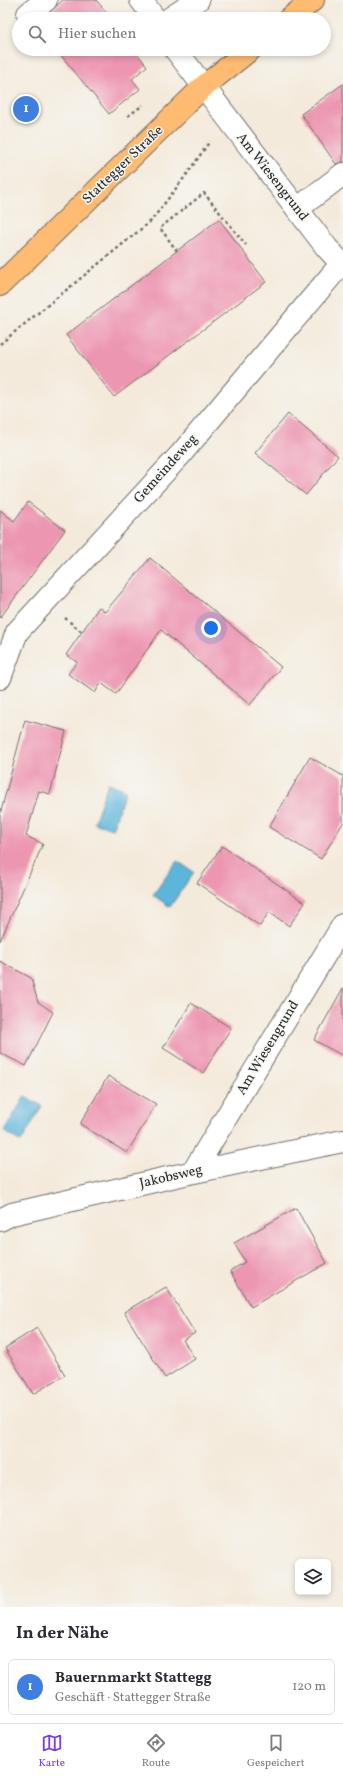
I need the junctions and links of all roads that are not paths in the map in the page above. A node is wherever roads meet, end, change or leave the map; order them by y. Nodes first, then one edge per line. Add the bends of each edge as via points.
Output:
1 (46, 0) edge
2 (141, 0) edge
3 (198, 0) edge
4 (313, 0) edge
5 (31, 12) edge
6 (150, 12) edge
7 (180, 12) edge
8 (298, 12) edge
9 (180, 56) edge
10 (242, 56) edge
11 (203, 87) junction
12 (343, 174) edge
13 (297, 209) junction
14 (342, 264) edge
15 (0, 285) edge
16 (0, 678) edge
17 (343, 924) edge
18 (343, 1141) edge
19 (193, 1172) junction
20 (0, 1220) edge

1 - 5 street
2 - 6 street
3 - 7 street
4 - 8 main road
9 - 11 street, Am Wiesengrund
10 - 11 main road, Stattegger Straße
11 - 13 street, Am Wiesengrund
11 - 15 main road, Stattegger Straße
12 - 13 street
13 - 14 street, Am Wiesengrund
14 - 16 street, Gemeindeweg via 181,454 17,632
17 - 19 street, Am Wiesengrund
18 - 19 street, Jakobsweg
19 - 20 street, Jakobsweg via 12,1214

